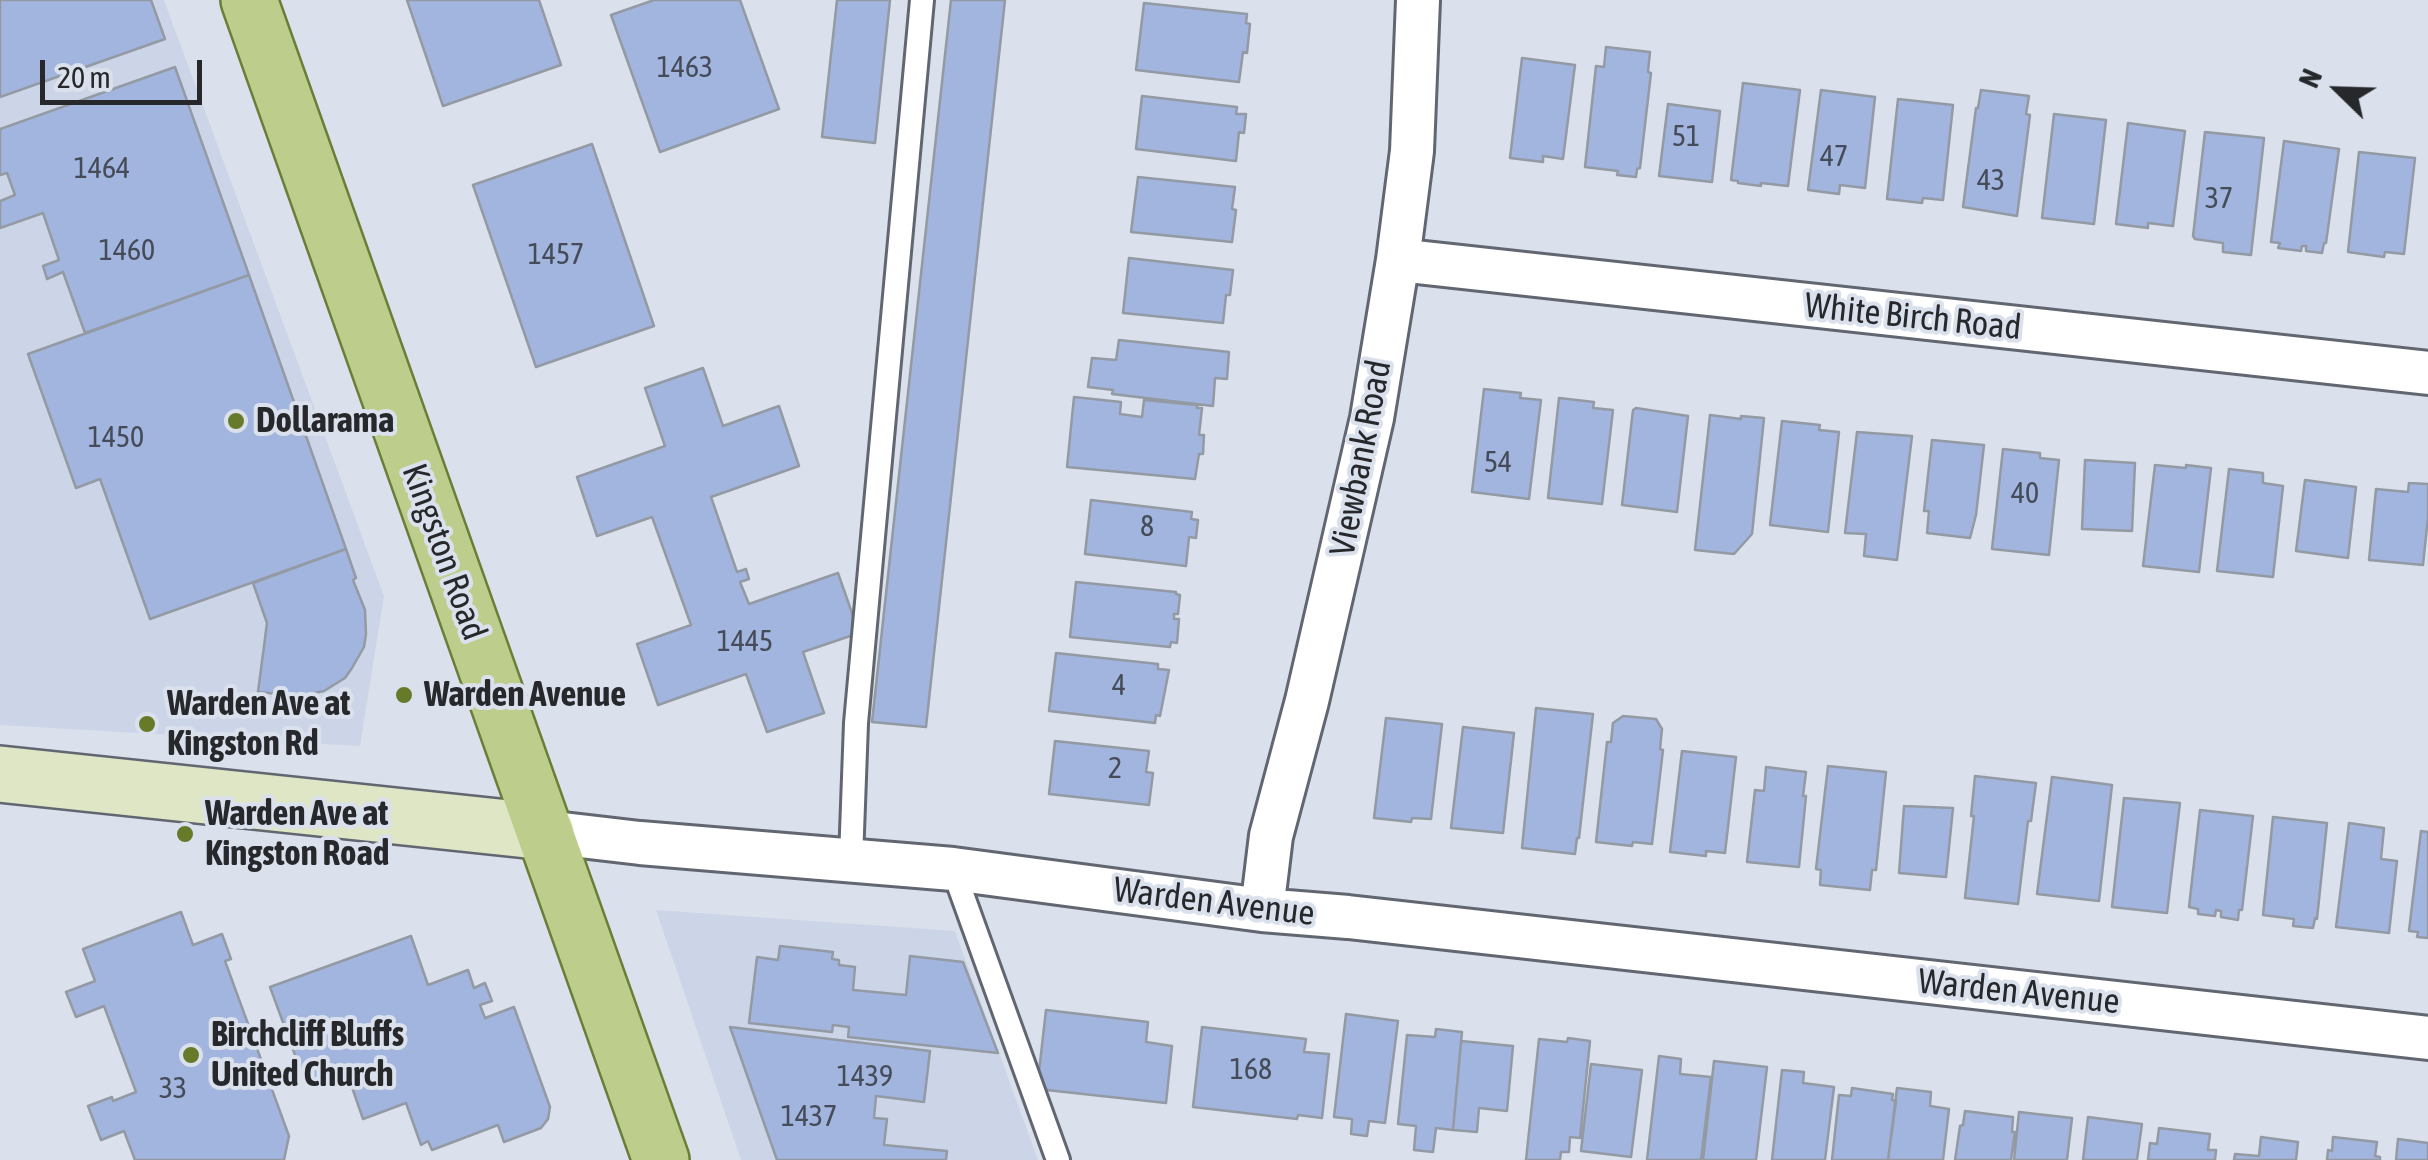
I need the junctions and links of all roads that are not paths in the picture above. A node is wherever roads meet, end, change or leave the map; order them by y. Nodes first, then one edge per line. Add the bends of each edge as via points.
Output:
1 (249, 0) edge
2 (922, 0) edge
3 (1418, 0) edge
4 (1398, 260) junction
5 (2428, 373) edge
6 (0, 774) edge
7 (546, 832) junction
8 (851, 860) junction
9 (953, 868) junction
10 (1262, 910) junction
11 (2428, 1038) edge
12 (661, 1160) edge
13 (1058, 1160) edge

1 - 7 main road, Kingston Road
2 - 8 lane via 856,723
3 - 4 street, Viewbank Road via 1412,151
4 - 5 street, White Birch Road
4 - 10 street, Viewbank Road via 1372,418 1271,836
6 - 7 main road, Warden Avenue
7 - 8 street, Warden Avenue
7 - 12 main road, Kingston Road
8 - 9 street, Warden Avenue
9 - 10 street, Warden Avenue
9 - 13 lane
10 - 11 street, Warden Avenue

